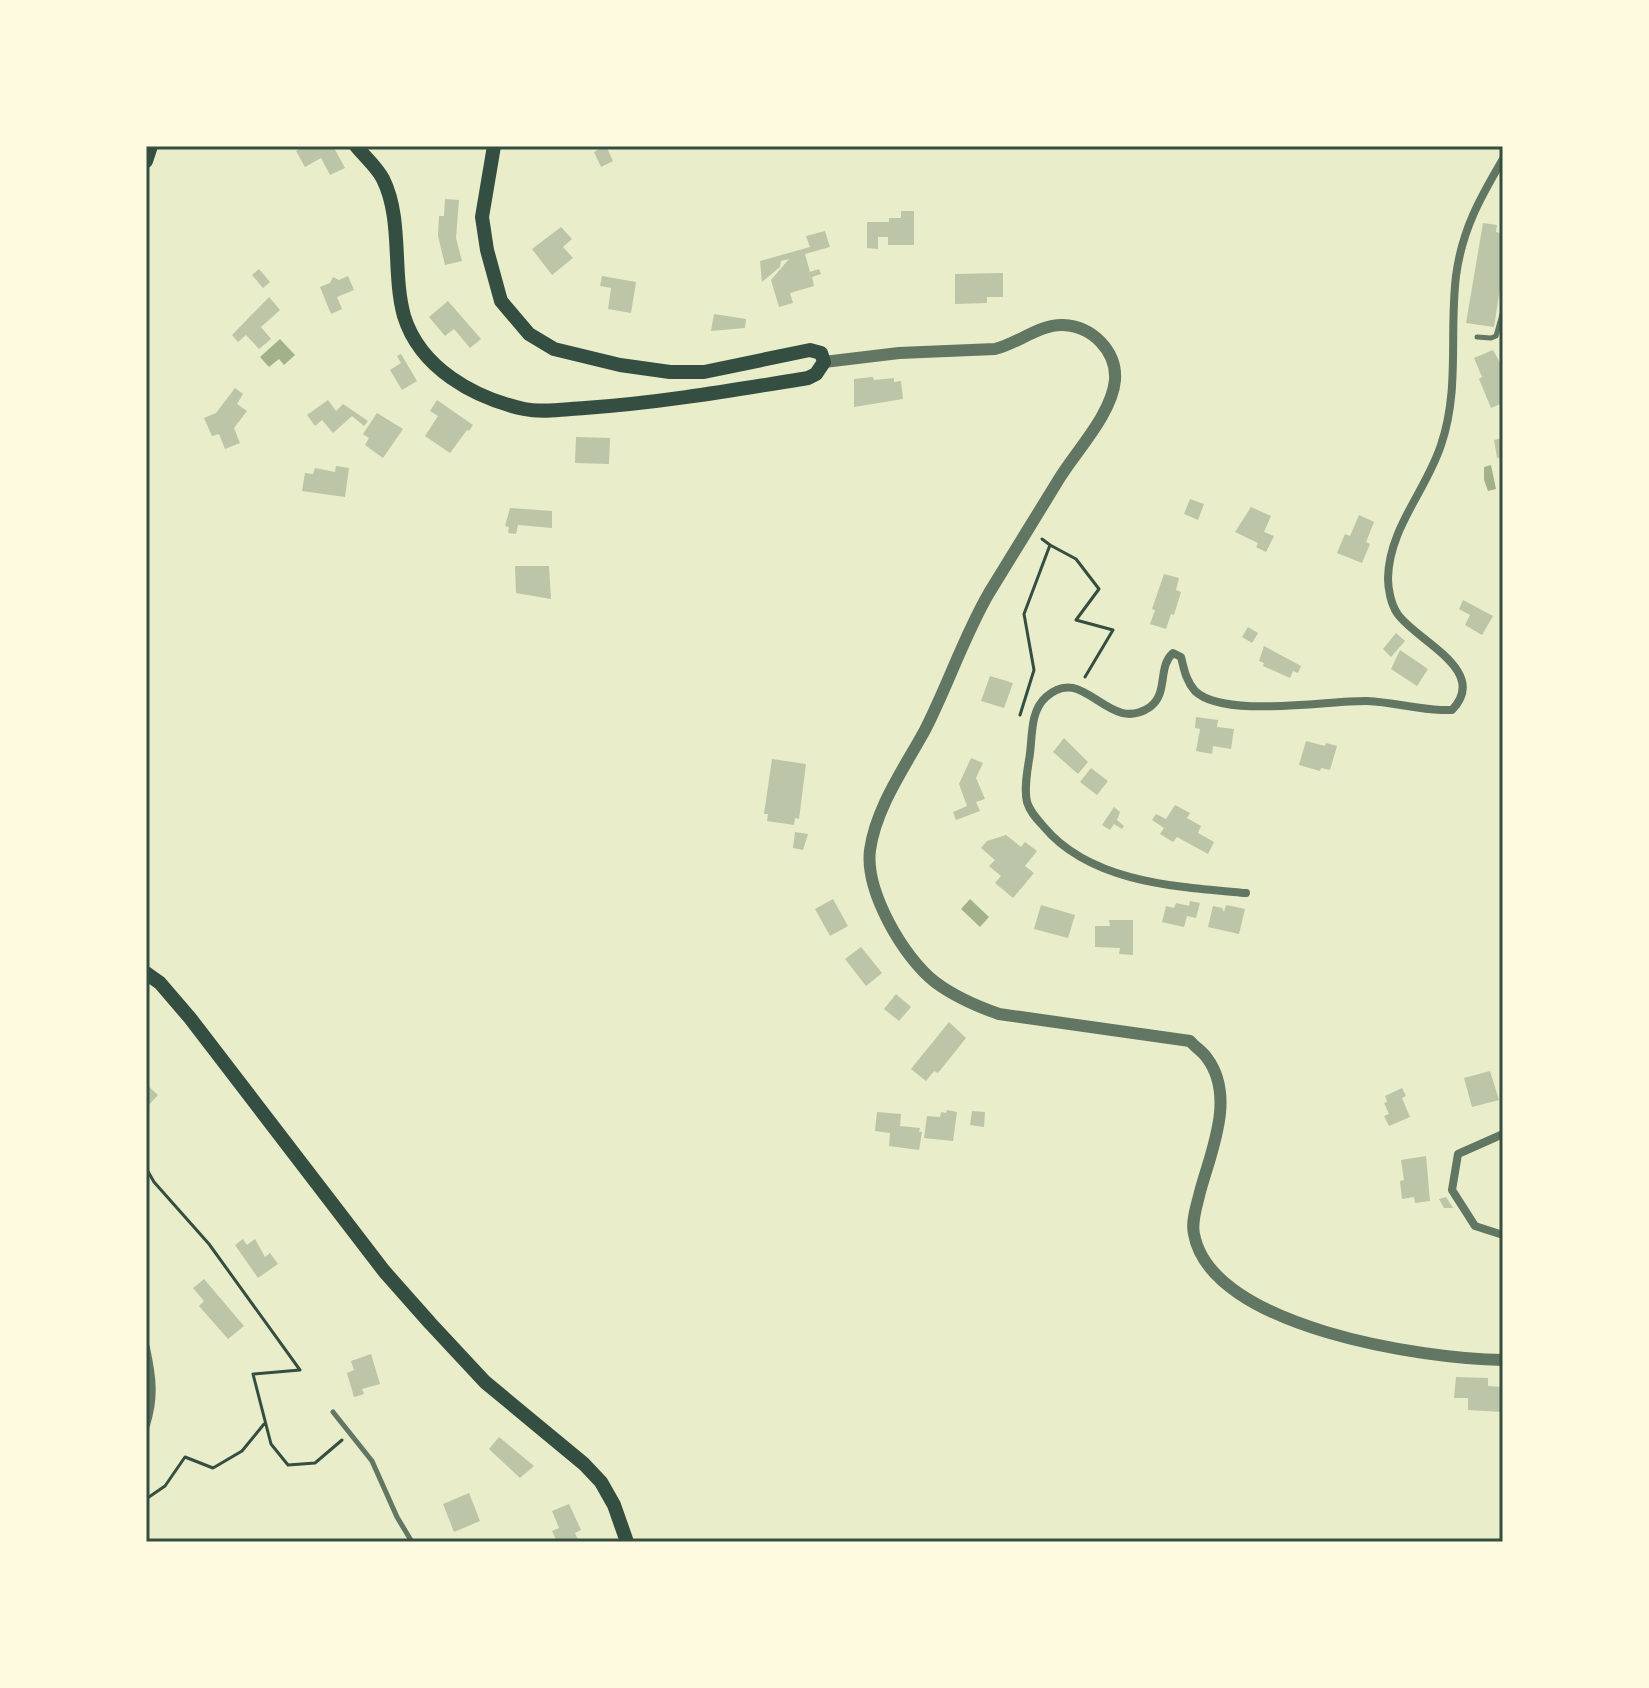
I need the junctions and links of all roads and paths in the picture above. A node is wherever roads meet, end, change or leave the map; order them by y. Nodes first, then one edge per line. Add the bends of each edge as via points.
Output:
1 (151, 146) edge
2 (356, 146) edge
3 (494, 146) edge
4 (1503, 159) edge
5 (146, 161) edge
6 (1503, 311) edge
7 (1477, 337) dead end
8 (824, 362) junction
9 (1050, 545) junction
10 (1017, 550) junction
11 (1086, 691) junction
12 (1033, 728) junction
13 (1246, 893) dead end
14 (146, 973) edge
15 (1503, 1134) edge
16 (146, 1168) edge
17 (1503, 1235) edge
18 (146, 1348) edge
19 (1503, 1360) edge
20 (333, 1412) dead end
21 (265, 1423) junction
22 (146, 1425) edge
23 (353, 1434) junction
24 (146, 1499) edge
25 (412, 1542) edge
26 (627, 1542) edge

1 - 5 main road
2 - 8 main road via 382,177 392,206 406,323 431,363 465,387 525,410 580,409 808,378
3 - 8 main road via 482,217 487,250 501,301 529,334 554,349 670,372 704,372 803,351 821,353
4 - 11 street via 1471,214 1462,245 1451,406 1428,480 1399,528 1388,580 1398,615 1452,660 1462,696 1452,710 1367,701 1283,706 1212,700 1196,691 1181,657 1173,653 1160,697 1145,710 1114,712
6 - 7 lane via 1496,336
8 - 10 street via 995,349 1061,325 1099,340 1111,357 1115,379 1110,402
9 - 10 path via 1037,535
9 - 11 path via 1076,559 1099,589 1076,620 1113,630 1085,675
9 - 12 path via 1024,614 1034,670 1020,713 1025,725
10 - 19 street via 988,594 877,823 870,851 872,882 896,934 934,981 971,1005 999,1014 1190,1041 1207,1057 1222,1099 1193,1233 1200,1252 1226,1286 1296,1321 1352,1340 1471,1360
11 - 12 street via 1054,691 1035,712
12 - 13 street via 1028,806 1079,858 1154,882
14 - 26 main road via 190,1018 430,1323 485,1382 601,1482
15 - 17 street via 1458,1154 1452,1190 1475,1226
16 - 21 path via 209,1244 300,1370 253,1374
18 - 22 street via 154,1381
20 - 23 lane
21 - 23 path via 271,1444 288,1465 315,1463
21 - 24 path via 242,1451 213,1468 185,1457 165,1486
23 - 25 lane

